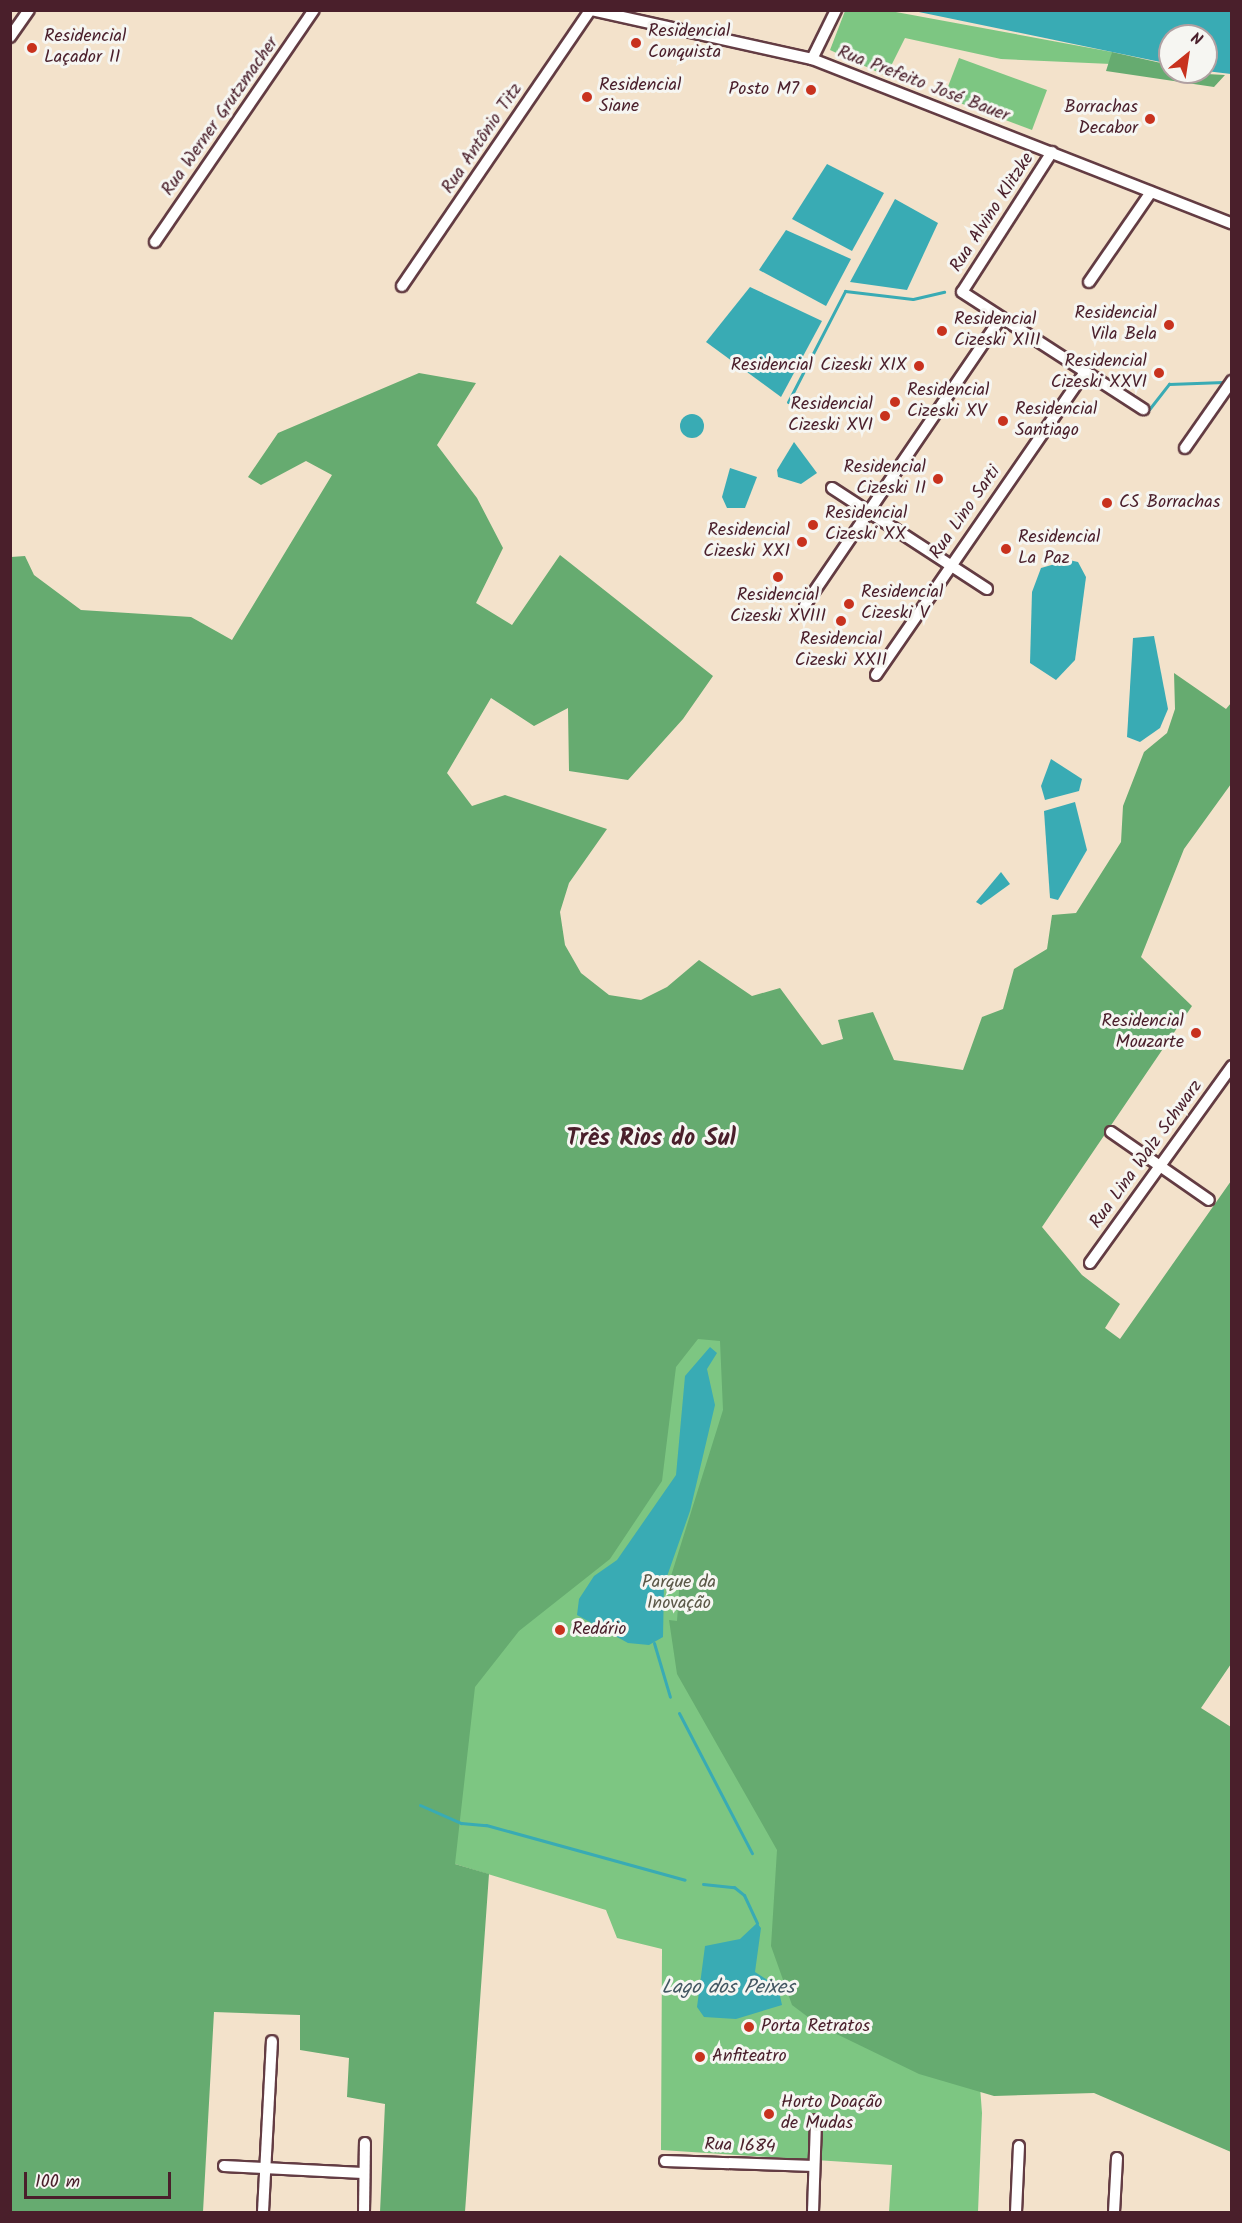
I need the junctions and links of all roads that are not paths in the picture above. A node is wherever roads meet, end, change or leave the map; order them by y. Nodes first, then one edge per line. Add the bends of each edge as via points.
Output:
1 (28, 10) edge
2 (314, 10) edge
3 (591, 10) edge
4 (836, 10) edge
5 (10, 37) edge
6 (812, 59) junction
7 (1052, 152) junction
8 (1152, 192) junction
9 (1232, 224) edge
10 (155, 242) dead end
11 (1089, 282) dead end
12 (402, 286) dead end
13 (1001, 318) junction
14 (1085, 372) junction
15 (1232, 381) edge
16 (1143, 409) dead end
17 (1185, 448) dead end
18 (832, 488) dead end
19 (867, 513) junction
20 (950, 565) junction
21 (987, 589) dead end
22 (805, 605) dead end
23 (876, 675) dead end
24 (1232, 1066) edge
25 (1111, 1132) dead end
26 (1159, 1166) junction
27 (1209, 1200) dead end
28 (1090, 1263) dead end
29 (272, 2041) dead end
30 (816, 2120) dead end
31 (365, 2143) dead end
32 (1019, 2146) dead end
33 (1117, 2158) dead end
34 (665, 2161) dead end
35 (224, 2166) dead end
36 (814, 2166) junction
37 (266, 2168) junction
38 (363, 2173) junction
39 (263, 2212) edge
40 (364, 2212) edge
41 (813, 2212) edge
42 (1016, 2212) edge
43 (1114, 2212) edge

1 - 5 street
2 - 10 street, Rua Werner Grutzmacher
3 - 6 street, Rua Prefeito José Bauer
3 - 12 street, Rua Antônio Titz
4 - 6 street
6 - 7 street, Rua Prefeito José Bauer
7 - 8 street, Rua Prefeito José Bauer
7 - 13 street, Rua Alvino Klitzke via 962,292
8 - 9 street, Rua Prefeito José Bauer
8 - 11 street
13 - 14 street
13 - 19 street
14 - 16 street
14 - 20 street, Rua Lino Sarti
15 - 17 street
18 - 19 street
19 - 20 street
19 - 22 street
20 - 21 street
20 - 23 street, Rua Lino Sarti
24 - 26 street, Rua Lina Walz Schwarz
25 - 26 street
26 - 27 street
26 - 28 street, Rua Lina Walz Schwarz
29 - 37 street
30 - 36 street
31 - 38 street
32 - 42 street
33 - 43 street
34 - 36 street, Rua 1684
35 - 37 street
36 - 41 street
37 - 38 street
37 - 39 street
38 - 40 street

